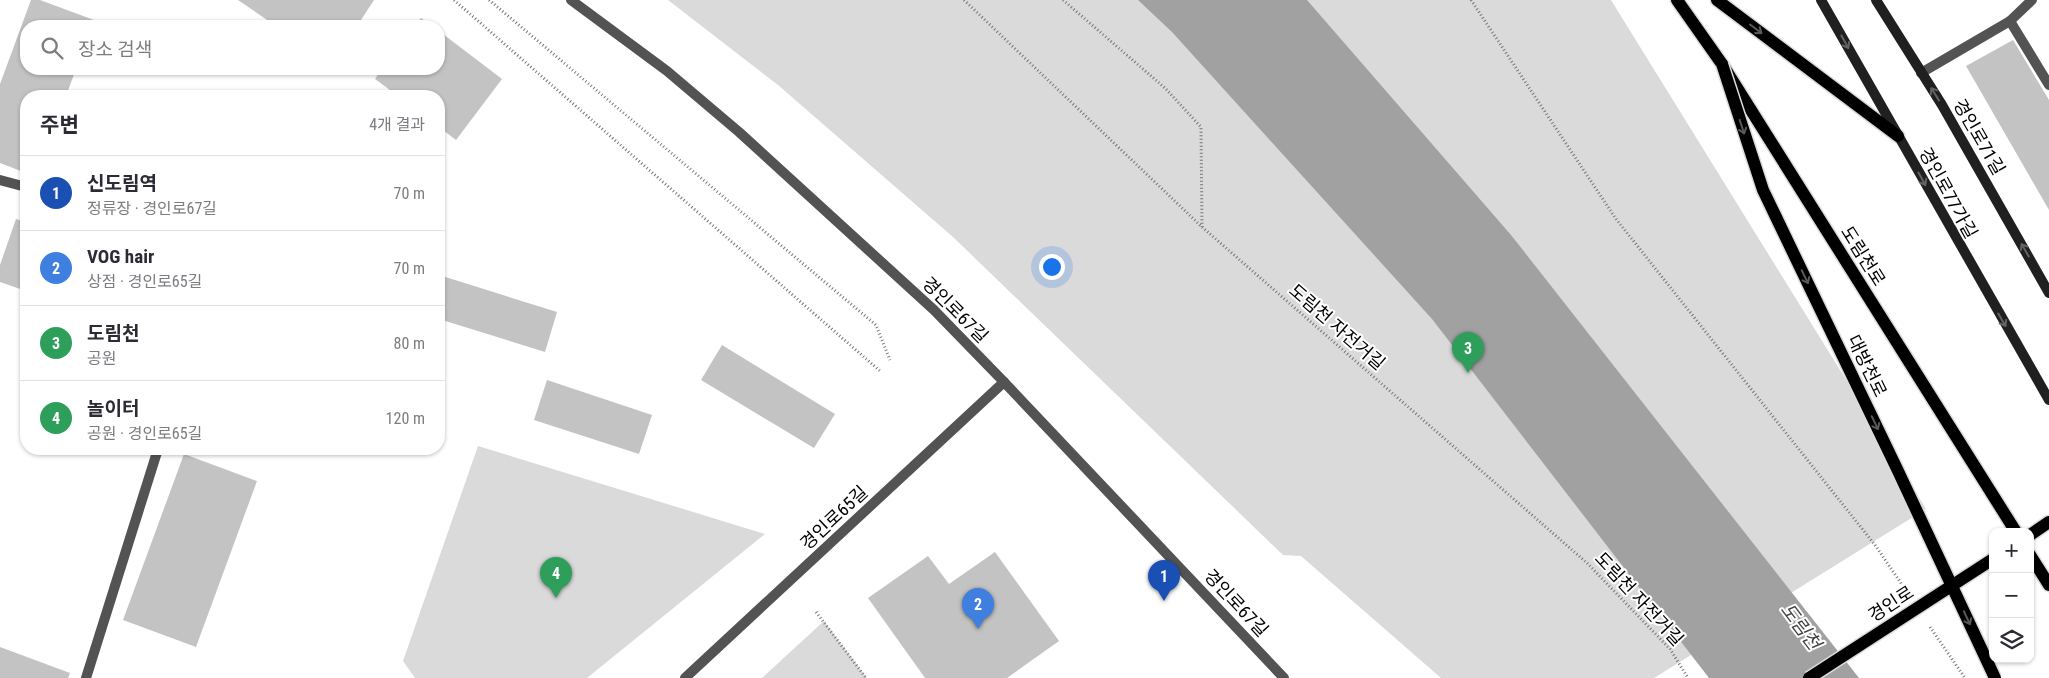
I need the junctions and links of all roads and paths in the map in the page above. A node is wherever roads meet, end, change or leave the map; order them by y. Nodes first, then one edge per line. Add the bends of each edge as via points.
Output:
1 (454, 0) edge
2 (488, 0) edge
3 (571, 0) edge
4 (964, 0) edge
5 (1063, 0) edge
6 (1471, 0) edge
7 (1677, 0) edge
8 (1717, 0) edge
9 (1821, 0) edge
10 (1876, 0) edge
11 (2032, 0) edge
12 (2010, 21) junction
13 (1722, 64) junction
14 (1921, 72) junction
15 (2049, 85) edge
16 (1898, 136) junction
17 (0, 180) edge
18 (20, 185) edge
19 (1202, 227) junction
20 (2049, 292) edge
21 (890, 360) dead end
22 (880, 372) dead end
23 (1004, 382) junction
24 (2049, 400) edge
25 (156, 455) edge
26 (2049, 522) edge
27 (2013, 528) edge
28 (2034, 532) edge
29 (2034, 561) edge
30 (1989, 562) edge
31 (2049, 584) edge
32 (1907, 592) dead end
33 (816, 612) dead end
34 (1928, 623) dead end
35 (86, 678) edge
36 (685, 678) edge
37 (866, 678) edge
38 (1284, 678) edge
39 (1688, 678) edge
40 (1809, 678) edge
41 (1965, 678) edge
42 (1995, 678) edge

1 - 22 path
2 - 21 path via 876,325
3 - 23 street, 경인로67길 via 667,71 739,132 934,310
4 - 19 path, 도림천 자전거길
5 - 19 path via 1165,88 1201,127
6 - 32 path via 1616,220 1875,545
7 - 13 main road, 도림천로
8 -> 16 main road
9 -> 16 main road, 경인로77가길
10 - 14 main road, 경인로71길
11 - 12 street
12 - 14 street
12 - 15 street
13 - 27 main road, 도림천로, bridge
13 -> 42 main road, 대방천로, bridge via 1763,190
20 -> 14 main road, 경인로71길
16 -> 24 main road, 경인로77가길
17 - 18 street
19 - 39 path, 도림천 자전거길 via 1587,564 1670,649
23 - 36 street, 경인로65길
23 - 38 street, 경인로67길
25 - 35 street
26 - 28 main road
29 - 31 main road
30 - 40 main road, 경인로, bridge
33 - 37 path
34 - 41 path

